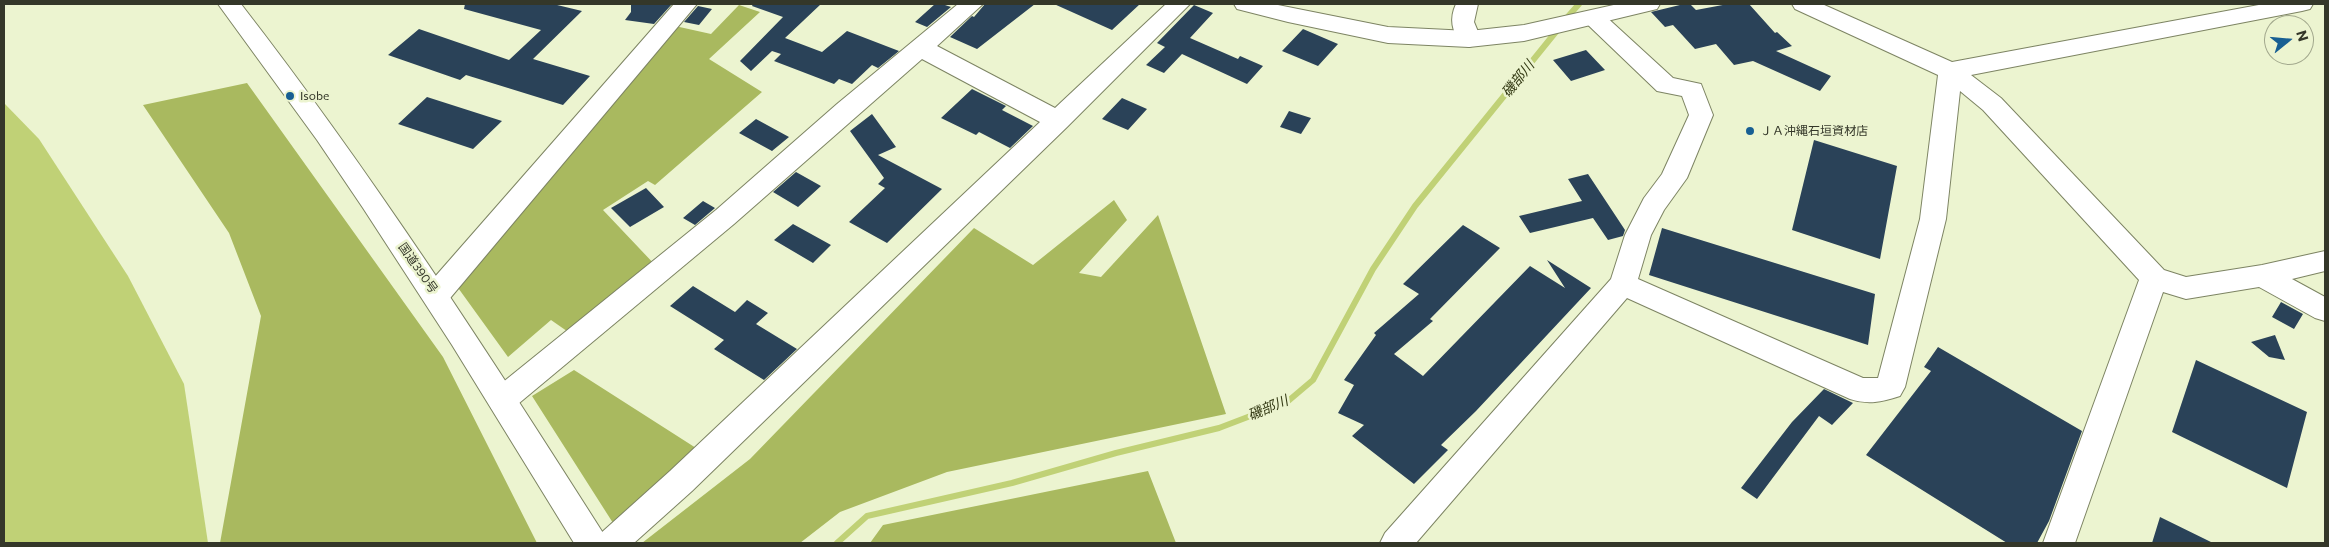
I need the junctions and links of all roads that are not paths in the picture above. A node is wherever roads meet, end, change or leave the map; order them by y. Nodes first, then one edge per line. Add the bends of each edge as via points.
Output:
1 (229, 4) edge
2 (686, 4) edge
3 (972, 4) edge
4 (1179, 4) edge
5 (1245, 4) edge
6 (1467, 4) edge
7 (1649, 4) edge
8 (1803, 4) edge
9 (2302, 4) edge
10 (1594, 18) junction
11 (1469, 39) junction
12 (921, 48) junction
13 (1950, 71) junction
14 (1058, 121) junction
15 (2325, 261) edge
16 (2262, 276) junction
17 (2154, 278) junction
18 (1623, 284) junction
19 (436, 296) junction
20 (2325, 310) edge
21 (502, 400) junction
22 (592, 543) edge
23 (612, 543) edge
24 (1396, 543) edge
25 (2059, 543) edge

1 - 19 main road, 国道390号 via 279,67
2 - 19 main road
3 - 12 main road
4 - 14 main road
5 - 11 main road via 1388,35
6 - 11 main road via 1462,14 1462,26
7 - 10 main road
8 - 13 main road
9 - 13 main road
10 - 11 main road via 1524,33
10 - 18 main road via 1666,85 1692,90 1701,115 1674,178 1653,205 1638,235
12 - 14 main road
12 - 21 main road via 725,217
13 - 17 main road via 1992,104
13 - 18 main road via 1933,219 1890,387 1860,390
14 - 23 main road via 695,468
15 - 16 main road
16 - 17 main road via 2186,288
16 - 20 main road
17 - 25 main road
18 - 24 main road
19 - 21 main road, 国道390号
21 - 22 main road, 国道390号

